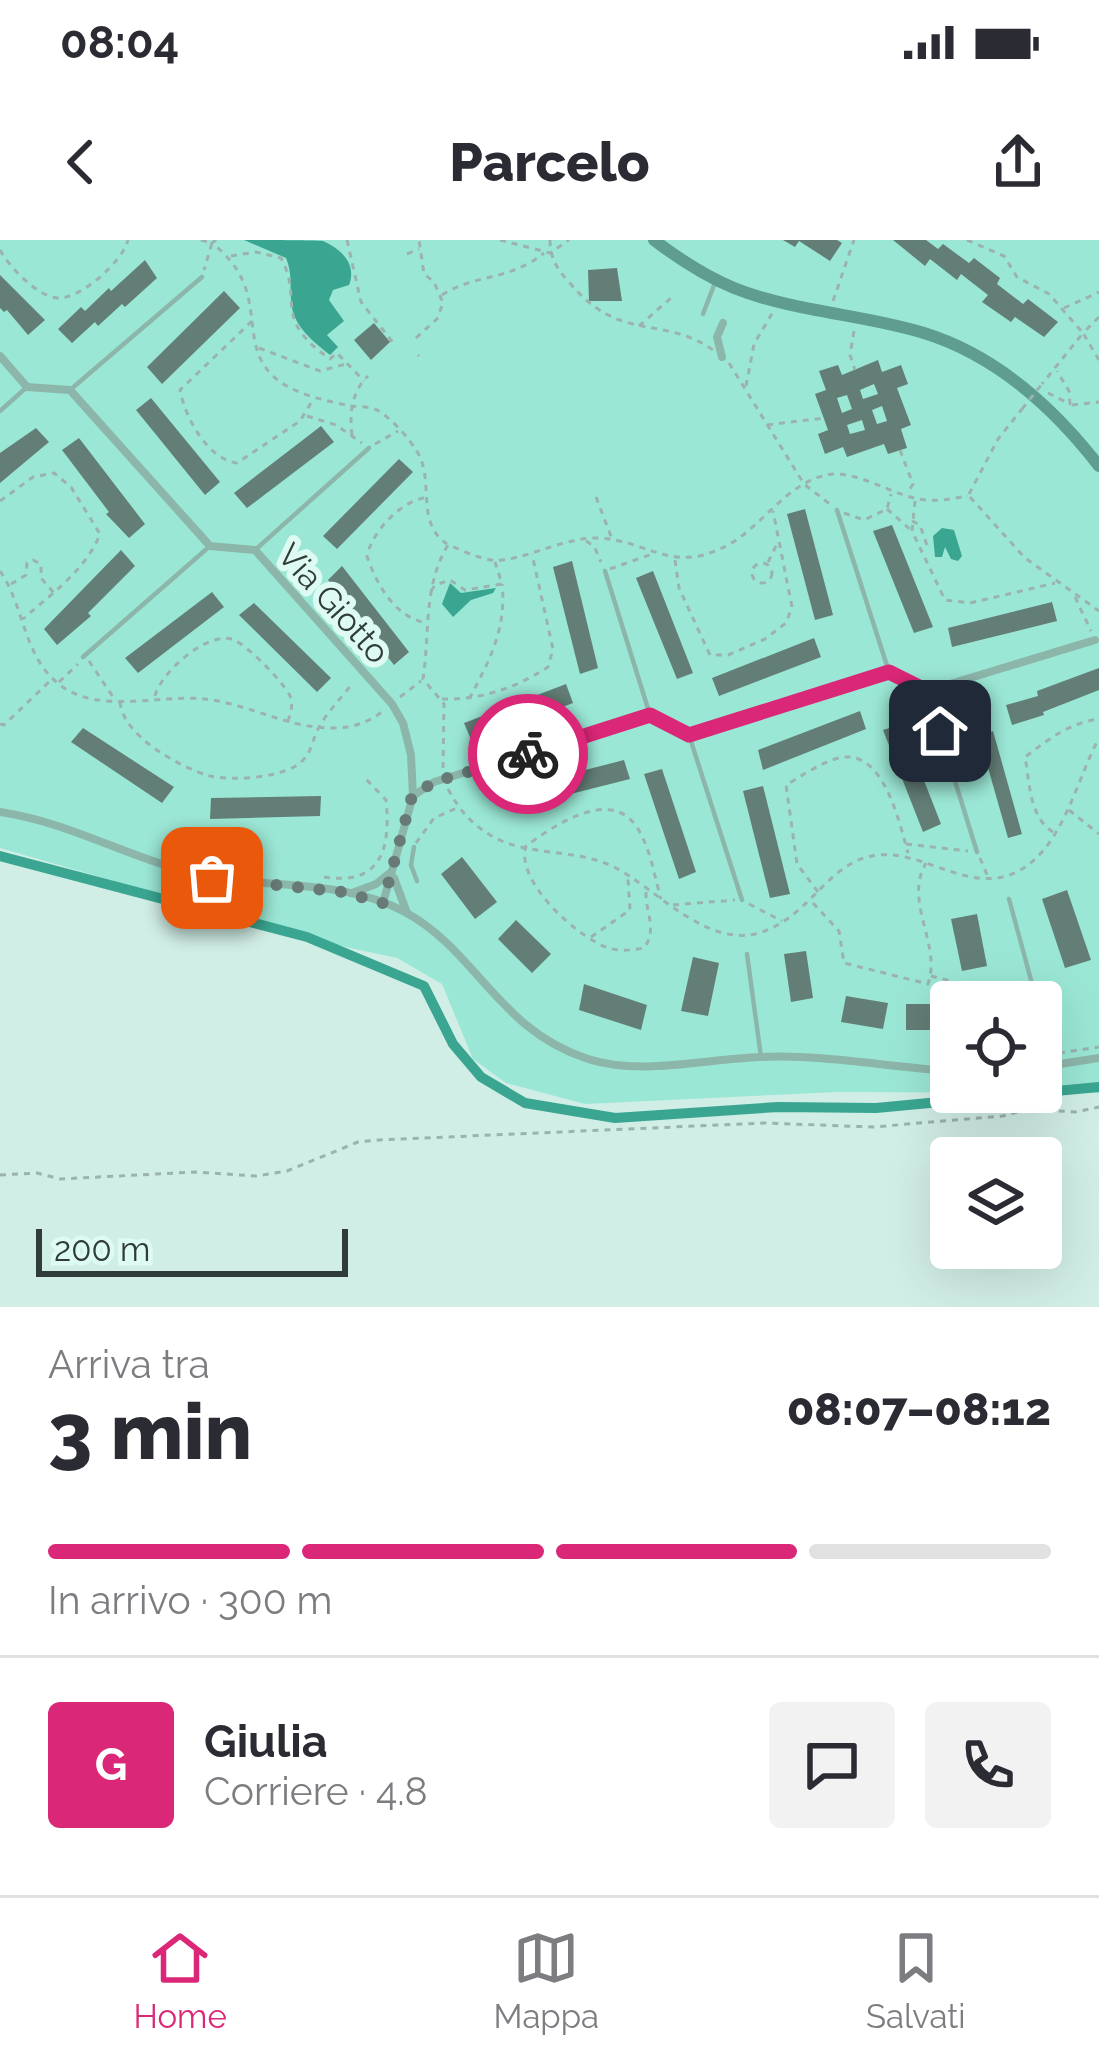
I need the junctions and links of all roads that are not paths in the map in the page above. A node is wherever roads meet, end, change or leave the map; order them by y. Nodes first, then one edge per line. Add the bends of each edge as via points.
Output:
1 (654, 240) edge
2 (202, 277) road end
3 (716, 280) junction
4 (703, 314) dead end
5 (723, 323) dead end
6 (0, 356) edge
7 (722, 357) road end
8 (27, 387) junction
9 (70, 390) junction
10 (0, 411) edge
11 (369, 448) road end
12 (1099, 466) edge
13 (837, 510) road end
14 (211, 546) junction
15 (255, 550) junction
16 (605, 571) road end
17 (1095, 640) road end
18 (82, 657) road end
19 (889, 672) junction
20 (927, 691) junction
21 (650, 715) junction
22 (689, 735) junction
23 (412, 765) junction
24 (434, 782) junction
25 (412, 796) junction
26 (0, 812) edge
27 (414, 847) road end
28 (977, 852) road end
29 (392, 871) junction
30 (417, 881) dead end
31 (350, 894) junction
32 (742, 899) road end
33 (1009, 899) dead end
34 (383, 903) junction
35 (407, 913) junction
36 (747, 954) dead end
37 (1031, 981) edge
38 (761, 1057) junction
39 (1099, 1058) edge
40 (1062, 1064) edge
41 (930, 1069) edge

1 - 3 street
2 - 9 lane
3 - 4 lane
3 - 12 street via 960,347 1039,399
5 - 7 street
6 - 8 street
8 - 9 street
8 - 10 lane
9 - 14 street
11 - 15 lane
13 - 19 lane
14 - 15 street, Via Giotto
14 - 18 lane
15 - 23 street, Via Giotto via 392,704
16 - 21 lane
17 - 20 street
19 - 20 street
19 - 22 street
20 - 28 lane
21 - 22 street
21 - 24 street
22 - 32 lane
23 - 24 street
23 - 25 street, Via Giotto
24 - 25 street
25 - 29 street, Via Giotto
26 - 31 street via 186,872
27 - 30 lane
29 - 31 street
29 - 34 street, Via Giotto
29 - 35 street
31 - 34 street
33 - 37 lane
34 - 35 street
35 - 38 street via 515,1020 560,1048 613,1065
36 - 38 lane
38 - 41 street
39 - 40 street

